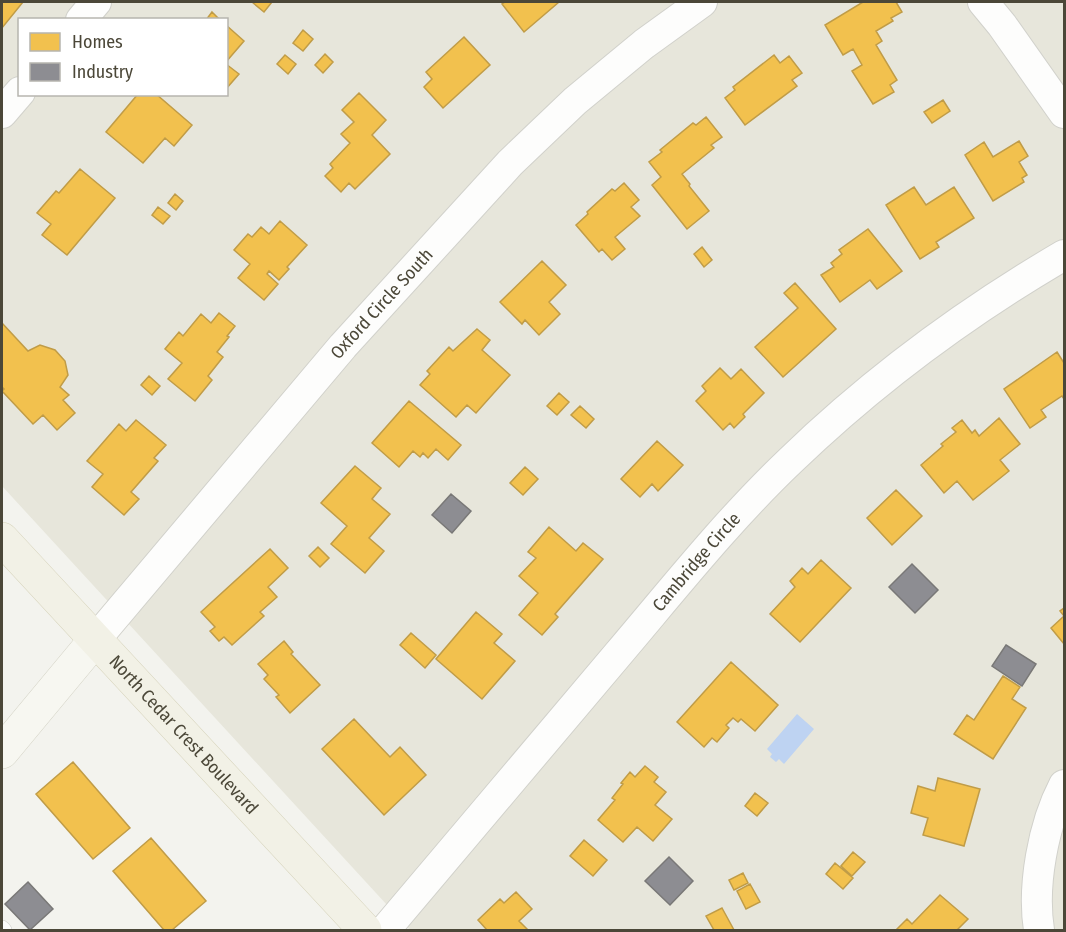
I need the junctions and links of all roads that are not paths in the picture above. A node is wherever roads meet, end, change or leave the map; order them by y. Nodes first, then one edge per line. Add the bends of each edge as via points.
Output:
1 (96, 2) edge
2 (702, 2) edge
3 (983, 2) edge
4 (83, 18) edge
5 (18, 94) edge
6 (2, 113) edge
7 (1065, 113) edge
8 (1065, 255) edge
9 (2, 539) edge
10 (95, 640) junction
11 (2, 752) edge
12 (1065, 785) edge
13 (365, 930) edge
14 (385, 930) edge
15 (1039, 930) edge

1 - 4 street
2 - 10 street, Oxford Circle South via 575,101 510,163 343,346
3 - 7 street
5 - 6 street
8 - 14 street, Cambridge Circle via 1007,288 931,341 789,461 725,528
9 - 10 main road, North Cedar Crest Boulevard
10 - 11 street
10 - 13 main road, North Cedar Crest Boulevard
12 - 15 street via 1047,829 1038,874

